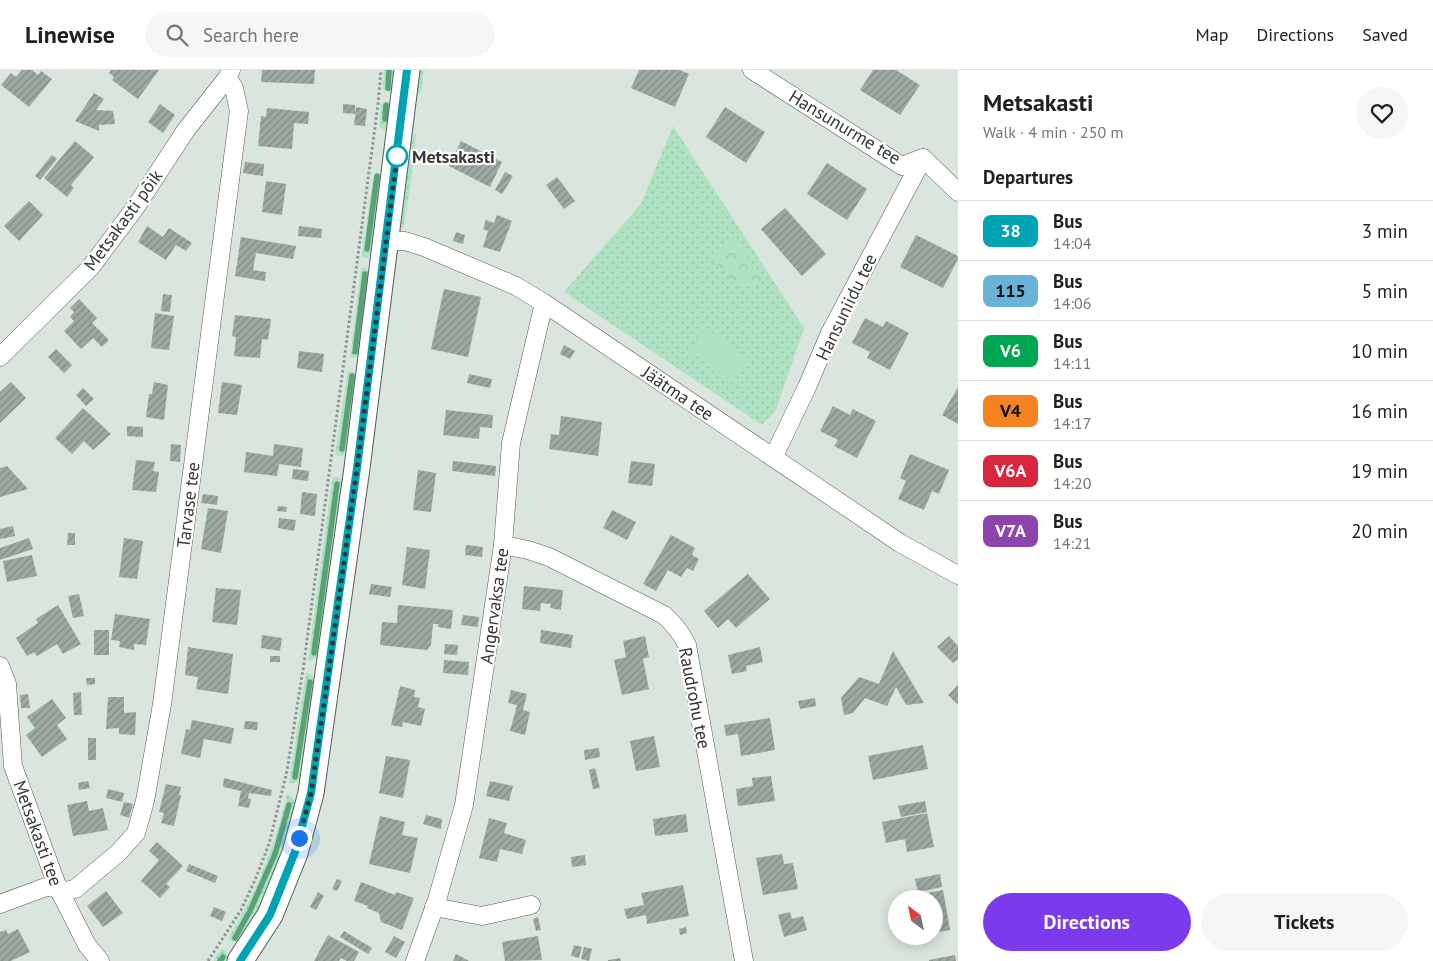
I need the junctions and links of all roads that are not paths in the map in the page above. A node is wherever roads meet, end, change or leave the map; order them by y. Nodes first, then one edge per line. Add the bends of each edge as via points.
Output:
1 (406, 70) edge
2 (752, 70) edge
3 (229, 74) edge
4 (923, 158) junction
5 (958, 192) edge
6 (385, 241) junction
7 (544, 303) junction
8 (0, 357) edge
9 (773, 458) junction
10 (503, 545) junction
11 (958, 575) edge
12 (0, 666) edge
13 (58, 888) junction
14 (0, 904) edge
15 (531, 905) dead end
16 (434, 907) junction
17 (100, 961) edge
18 (240, 961) edge
19 (414, 961) edge
20 (744, 961) edge

1 - 6 street
2 - 4 street, Hansunurme tee via 902,166
3 - 8 street, Metsakasti põik via 90,268
3 - 13 street, Tarvase tee via 239,111 162,704 145,801 136,833 118,853 75,889 64,891
4 - 5 street, Hansunurme tee
4 - 9 street, Hansuniidu tee via 830,333
6 - 7 street, Jäätma tee via 405,241 424,247 516,286
6 - 18 street via 311,793 295,852 270,915
7 - 9 street, Jäätma tee
7 - 10 street, Angervaksa tee via 511,443
9 - 11 street, Jäätma tee via 900,543
10 - 16 street, Angervaksa tee via 464,804
10 - 20 street, Raudrohu tee via 549,557 655,611 670,621 683,636
12 - 13 street, Metsakasti tee via 7,684 13,766
13 - 14 street, Tarvase tee via 46,887
13 - 17 street, Metsakasti tee via 87,945
15 - 16 street via 482,916
16 - 19 street, Angervaksa tee

